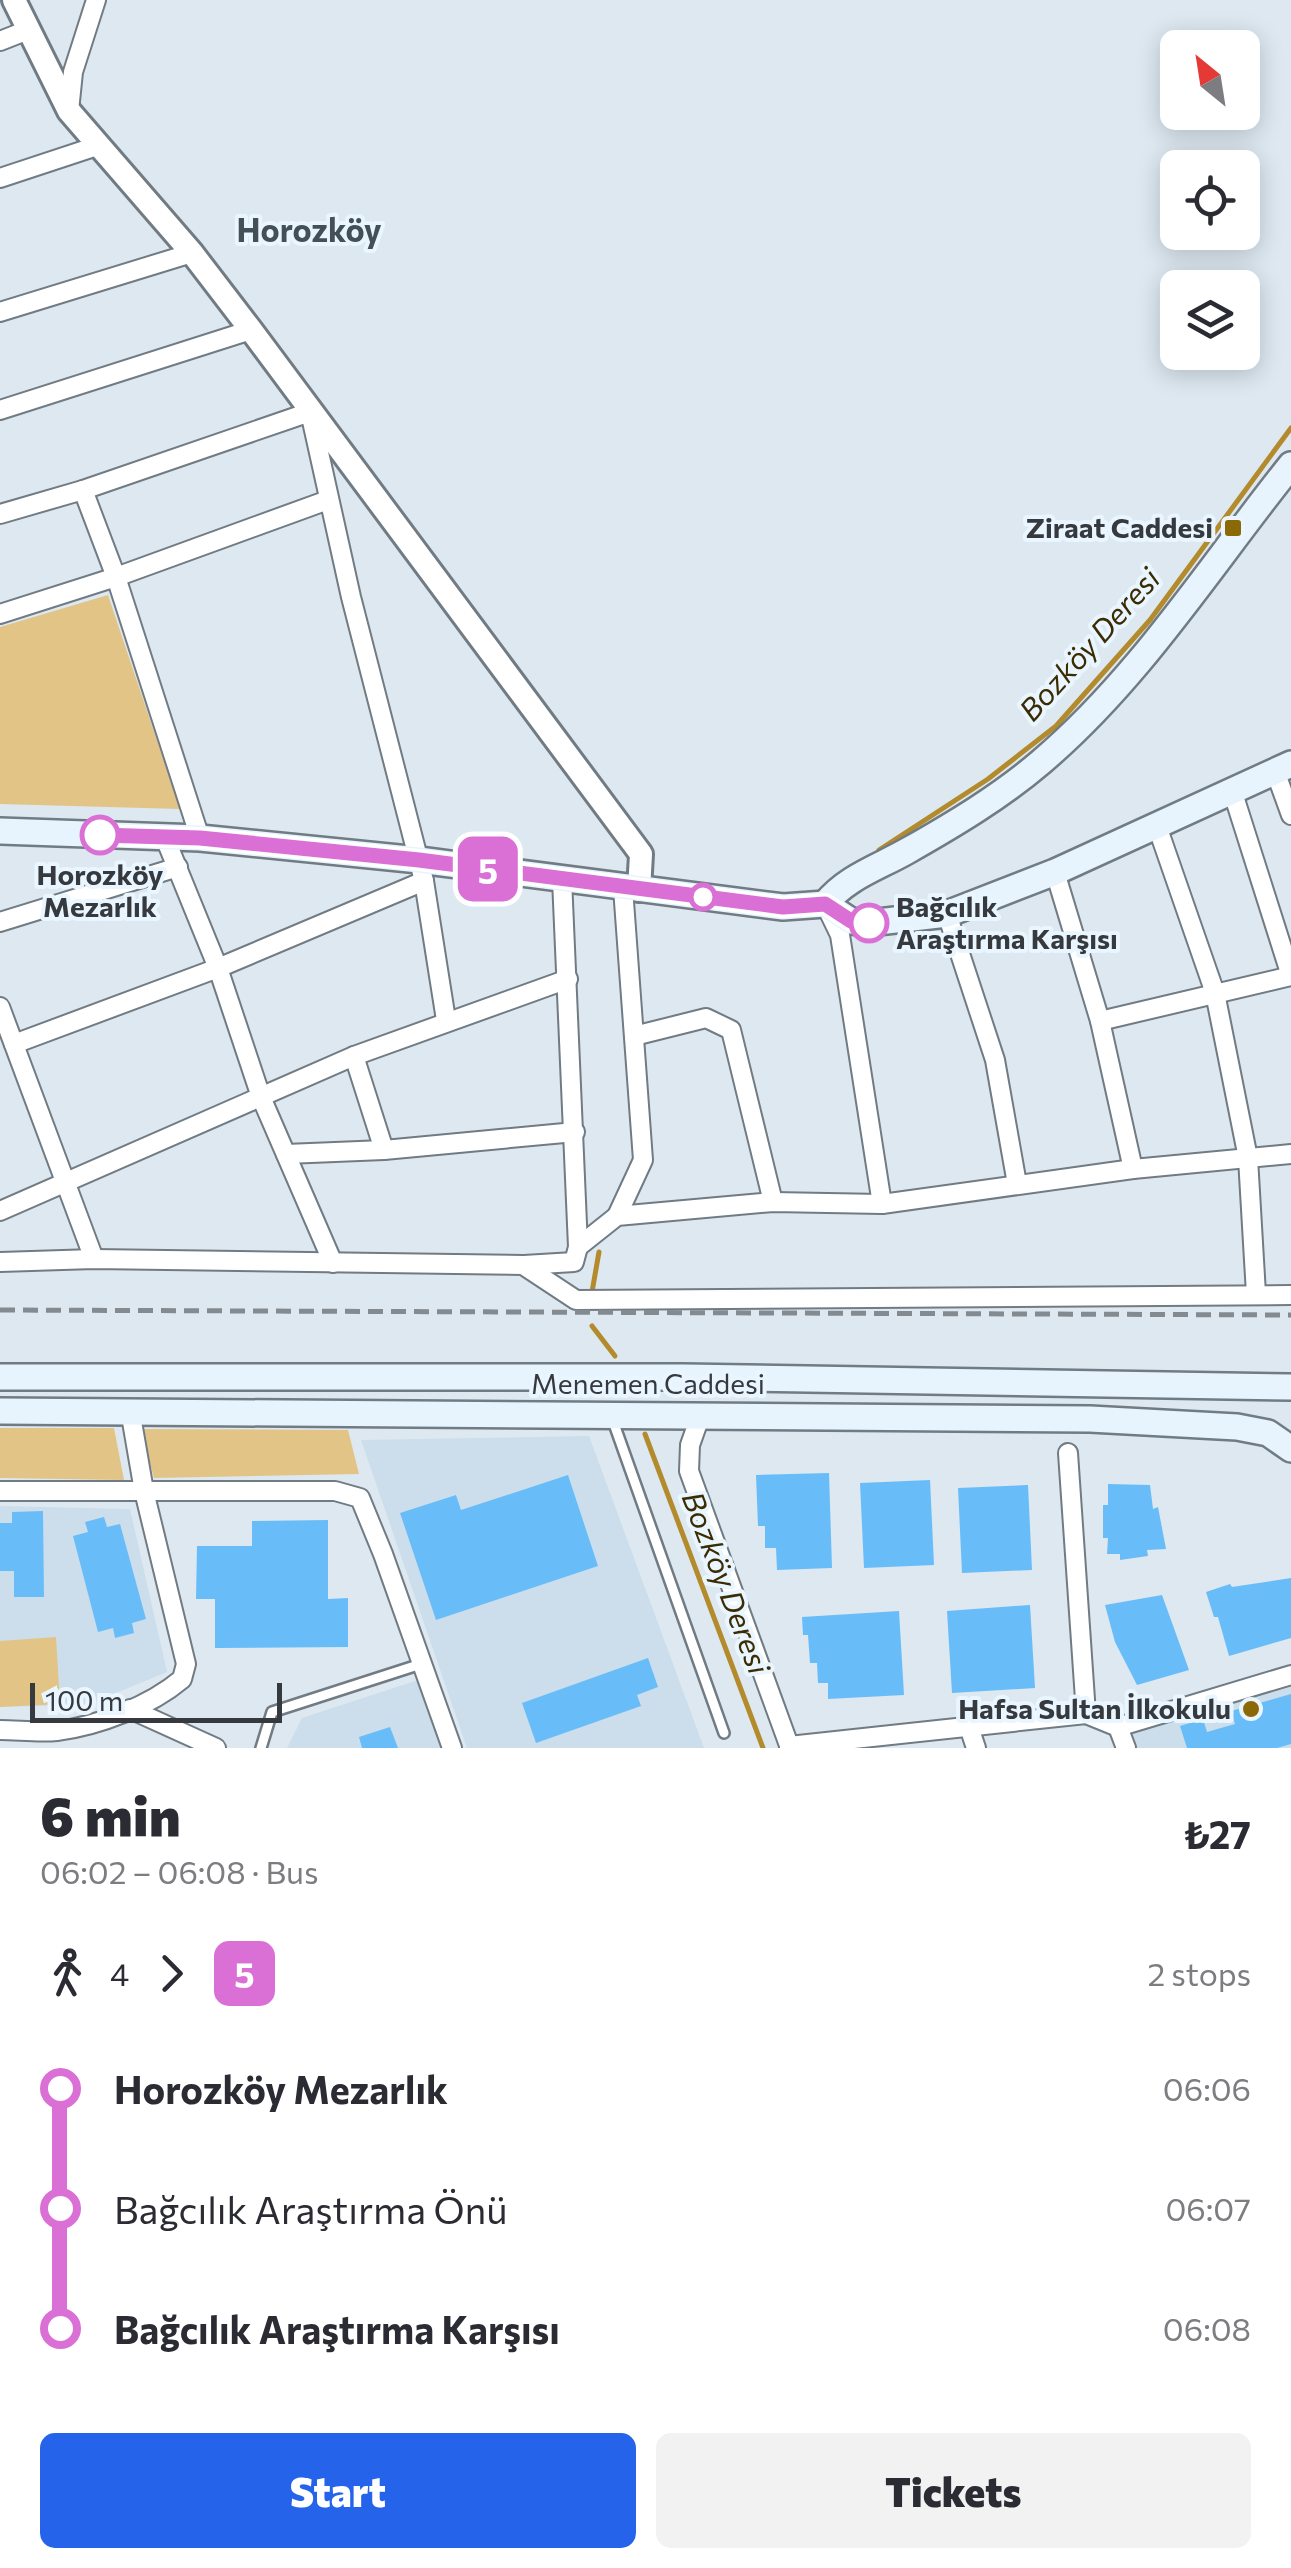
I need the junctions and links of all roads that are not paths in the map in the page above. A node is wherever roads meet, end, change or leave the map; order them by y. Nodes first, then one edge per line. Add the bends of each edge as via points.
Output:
1 (14, 0) edge
2 (96, 0) edge
3 (28, 30) junction
4 (0, 41) edge
5 (70, 111) junction
6 (97, 146) junction
7 (0, 178) edge
8 (192, 253) junction
9 (0, 312) edge
10 (251, 330) junction
11 (0, 410) edge
12 (310, 412) junction
13 (1291, 465) edge
14 (82, 490) junction
15 (328, 500) junction
16 (0, 514) edge
17 (116, 577) junction
18 (0, 614) edge
19 (1283, 767) edge
20 (1232, 790) junction
21 (1291, 815) edge
22 (1157, 826) junction
23 (0, 832) edge
24 (164, 838) junction
25 (200, 838) junction
26 (178, 867) junction
27 (422, 870) junction
28 (1054, 872) junction
29 (562, 880) junction
30 (631, 889) junction
31 (825, 904) junction
32 (947, 914) junction
33 (0, 922) edge
34 (218, 968) junction
35 (568, 978) junction
36 (1215, 993) junction
37 (0, 1007) edge
38 (446, 1020) junction
39 (1100, 1021) junction
40 (634, 1036) junction
41 (14, 1044) junction
42 (354, 1056) junction
43 (262, 1096) junction
44 (576, 1132) junction
45 (384, 1150) junction
46 (286, 1154) junction
47 (1291, 1154) edge
48 (1248, 1158) junction
49 (1134, 1169) junction
50 (63, 1182) junction
51 (1017, 1184) junction
52 (773, 1202) junction
53 (882, 1204) junction
54 (0, 1211) edge
55 (617, 1216) junction
56 (576, 1255) junction
57 (94, 1259) junction
58 (0, 1262) edge
59 (333, 1263) junction
60 (523, 1265) junction
61 (1256, 1294) junction
62 (1291, 1294) edge
63 (576, 1300) junction
64 (0, 1377) edge
65 (1291, 1387) edge
66 (0, 1410) edge
67 (130, 1410) junction
68 (610, 1414) junction
69 (701, 1414) junction
70 (1291, 1448) edge
71 (1068, 1453) dead end
72 (0, 1491) edge
73 (144, 1492) junction
74 (424, 1664) junction
75 (1291, 1675) edge
76 (130, 1709) junction
77 (1086, 1714) junction
78 (969, 1727) junction
79 (1118, 1727) junction
80 (0, 1730) edge
81 (724, 1733) dead end
82 (790, 1747) edge
83 (216, 1748) edge
84 (261, 1748) edge
85 (452, 1748) edge
86 (976, 1748) edge
87 (1126, 1748) edge

1 - 3 street
2 - 5 street via 73,72
3 - 4 street
3 - 5 street
5 - 6 street
6 - 7 street
6 - 8 street
8 - 9 street
8 - 10 street
10 - 11 street
10 - 12 street
12 - 14 street
12 - 15 street
12 - 30 street via 640,854
13 - 31 main road via 1167,630 1040,762 961,820 841,884
14 - 16 street
14 - 17 street
15 - 17 street
15 - 27 street
17 - 18 street
17 - 25 street
19 - 20 main road
19 - 21 street
20 - 22 main road
20 - 36 street via 1291,976
22 - 28 main road
22 - 36 street
23 - 24 main road
24 - 25 main road
24 - 26 street
25 - 27 main road
26 - 33 street
26 - 34 street
27 - 29 main road
27 - 34 street
27 - 38 street
28 - 32 main road
28 - 39 street
29 - 30 main road
29 - 35 street
30 - 31 main road via 783,907
30 - 40 street
31 - 32 main road via 851,921 869,923
31 - 53 street via 840,934
32 - 51 street via 996,1060
34 - 41 street
34 - 43 street
35 - 38 street
35 - 44 street
36 - 39 street
36 - 48 street
37 - 41 street
38 - 42 street
39 - 49 street
40 - 52 street via 706,1018 731,1030
40 - 55 street via 643,1160
41 - 50 street
42 - 43 street
42 - 45 street
43 - 46 street
43 - 50 street
44 - 45 street
44 - 56 street
45 - 46 street
46 - 59 street
47 - 48 street
48 - 49 street
48 - 61 street
49 - 51 street
50 - 54 street
50 - 57 street
51 - 53 street
52 - 53 street
52 - 55 street
55 - 56 street
56 - 60 street
56 - 63 street
57 - 58 street
57 - 59 street
59 - 60 street
60 - 63 street
61 - 62 street
61 - 63 street
64 - 65 main road, Menemen Caddesi via 684,1377
66 - 67 main road, Menemen Caddesi
67 - 68 main road, Menemen Caddesi
67 - 73 street
68 - 69 main road, Menemen Caddesi
68 - 81 lane
69 - 70 main road, Menemen Caddesi via 1090,1418 1237,1427 1268,1433
69 - 82 street via 690,1471
71 - 77 street
72 - 73 street
73 - 74 street via 335,1491 360,1498
73 - 76 street via 186,1664 172,1688
74 - 84 lane via 272,1712
74 - 85 street
75 - 79 street
76 - 80 street via 56,1731
76 - 83 street
77 - 78 street
77 - 79 street
78 - 82 street
78 - 86 street
79 - 87 street

